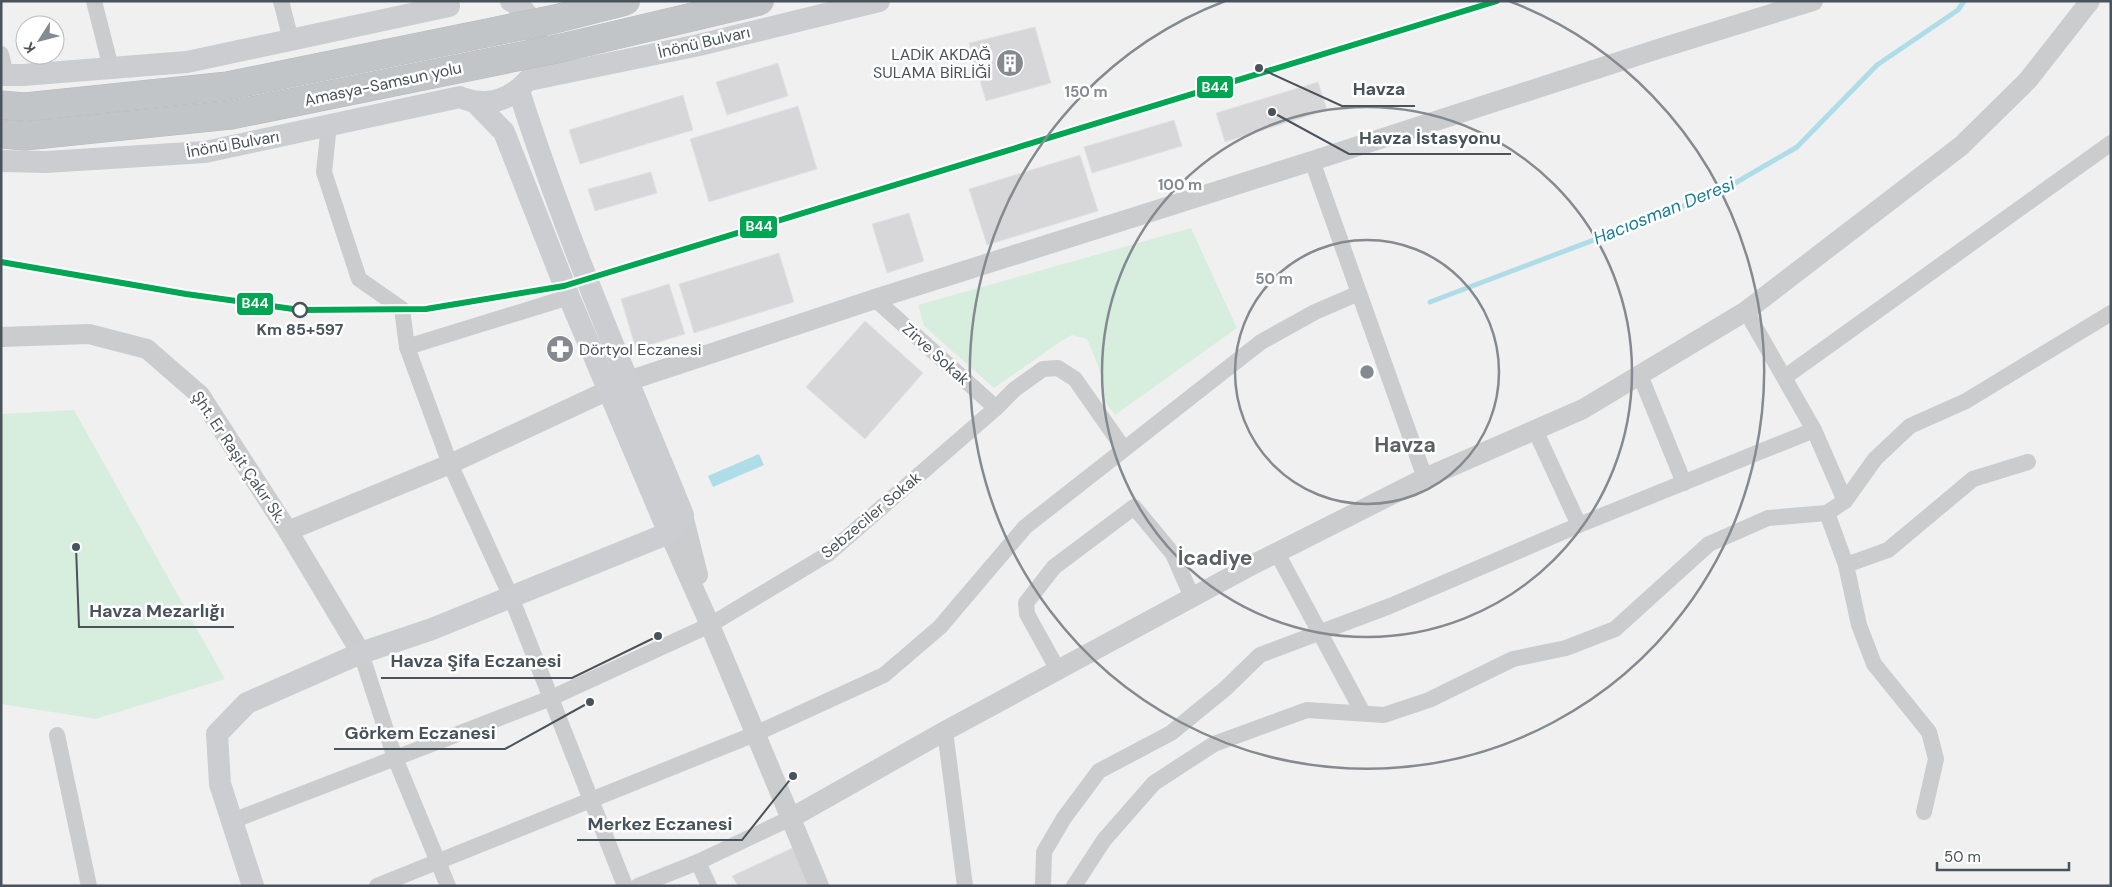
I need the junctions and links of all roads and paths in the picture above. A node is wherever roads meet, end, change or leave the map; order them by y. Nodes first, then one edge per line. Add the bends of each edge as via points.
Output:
1 (94, 1) edge
2 (281, 1) edge
3 (511, 1) edge
4 (626, 1) edge
5 (760, 1) edge
6 (879, 1) edge
7 (1813, 1) edge
8 (2090, 1) edge
9 (453, 4) edge
10 (291, 40) junction
11 (3, 68) edge
12 (111, 68) junction
13 (524, 85) junction
14 (468, 99) junction
15 (1, 105) edge
16 (329, 125) junction
17 (1, 134) edge
18 (2111, 143) edge
19 (1, 161) edge
20 (1312, 161) junction
21 (1359, 293) junction
22 (568, 297) junction
23 (875, 299) junction
24 (2111, 304) edge
25 (1746, 311) junction
26 (2111, 313) edge
27 (2078, 332) junction
28 (1, 337) edge
29 (407, 348) junction
30 (1640, 375) junction
31 (1784, 377) junction
32 (628, 382) junction
33 (608, 392) junction
34 (996, 408) junction
35 (1534, 430) junction
36 (1814, 430) junction
37 (1124, 449) junction
38 (2028, 462) dead end
39 (450, 464) junction
40 (1425, 478) junction
41 (1684, 483) junction
42 (1846, 501) junction
43 (1827, 513) junction
44 (683, 515) junction
45 (1579, 525) junction
46 (288, 531) junction
47 (669, 533) junction
48 (1277, 553) junction
49 (1846, 565) junction
50 (511, 597) junction
51 (1192, 597) junction
52 (710, 625) junction
53 (1320, 633) junction
54 (361, 653) junction
55 (1058, 670) junction
56 (551, 698) junction
57 (1363, 713) junction
58 (945, 731) junction
59 (755, 734) junction
60 (57, 735) dead end
61 (395, 758) junction
62 (591, 799) junction
63 (1924, 812) dead end
64 (790, 818) junction
65 (232, 821) junction
66 (438, 861) junction
67 (698, 862) junction
68 (89, 886) edge
69 (253, 886) edge
70 (377, 886) edge
71 (448, 886) edge
72 (625, 886) edge
73 (638, 886) edge
74 (709, 886) edge
75 (819, 886) edge
76 (965, 886) edge
77 (1043, 886) edge
78 (1074, 886) edge

1 - 12 street
2 - 10 street
3 - 13 main road via 527,15 539,47 536,64
4 - 15 highway, Amasya-Samsun yolu, bridge via 555,19 227,86 25,107
5 - 17 highway, Amasya-Samsun yolu, bridge via 561,48 231,115 25,136
6 - 13 main road, İnönü Bulvarı
7 - 20 street
8 - 25 street via 2028,80 1961,146
9 - 10 main road
9 - 14 main road via 438,19 431,36 430,54 435,72 446,86
10 - 12 main road via 187,62
11 - 12 main road via 23,76
13 - 14 main road, İnönü Bulvarı via 505,98 490,102
13 - 32 main road via 530,127
14 - 16 main road, İnönü Bulvarı
14 - 22 main road via 504,132
16 - 19 main road, İnönü Bulvarı via 205,152 46,162
16 - 29 street via 324,172 359,279 402,309
18 - 31 street
20 - 21 street
20 - 23 street
21 - 37 street via 1315,312 1261,342
21 - 40 street
22 - 29 street
22 - 33 main road
23 - 32 street
23 - 34 street, Zirve Sokak
24 - 27 street
25 - 30 street
25 - 31 street
26 - 27 street
27 - 42 street via 1966,401 1910,426 1875,459
28 - 46 street, Şht. Er Raşit Çakır Sk. via 89,334 147,349 200,395
29 - 39 street
30 - 35 street via 1583,409
30 - 41 street
31 - 36 street
32 - 33 street
32 - 44 main road
33 - 39 street
33 - 47 main road
34 - 37 street, Sebzeciler Sokak via 1042,369 1058,368 1075,380
34 - 52 street, Sebzeciler Sokak via 828,554
35 - 40 street
35 - 45 street
36 - 41 street
36 - 42 street
37 - 59 street via 1025,527 940,627 884,674
38 - 49 street via 1973,480 1888,550
39 - 46 street
39 - 50 street
40 - 48 street
41 - 45 street
42 - 43 street
43 - 49 street
43 - 57 street via 1768,518 1709,544 1615,629 1566,648 1513,659 1420,703 1384,714
44 - 47 main road
44 - 52 street
45 - 53 street
46 - 54 street, Şht. Er Raşit Çakır Sk.
47 - 50 main road
47 - 52 street
48 - 51 street
48 - 53 street
49 - 63 street via 1859,625 1874,664 1929,732 1936,759
50 - 54 main road
50 - 56 street
51 - 55 street
51 - 55 street via 1172,554 1134,507 1054,567 1026,603 1027,614
52 - 56 street, Sebzeciler Sokak
52 - 59 street
53 - 57 street
53 - 77 street via 1260,655 1171,733 1099,770 1044,852
54 - 61 street
54 - 65 main road via 247,703 217,734 220,784
55 - 58 street
56 - 61 street, Sebzeciler Sokak
56 - 62 street
57 - 78 street via 1307,710 1214,744 1154,783 1104,840
58 - 64 street
58 - 76 street
59 - 62 street
59 - 64 street
60 - 68 street
61 - 65 street, Sebzeciler Sokak
61 - 66 street
62 - 66 street
62 - 72 street
64 - 67 street
64 - 75 street
65 - 69 main road
66 - 70 street
66 - 71 street
67 - 73 street
67 - 74 street

